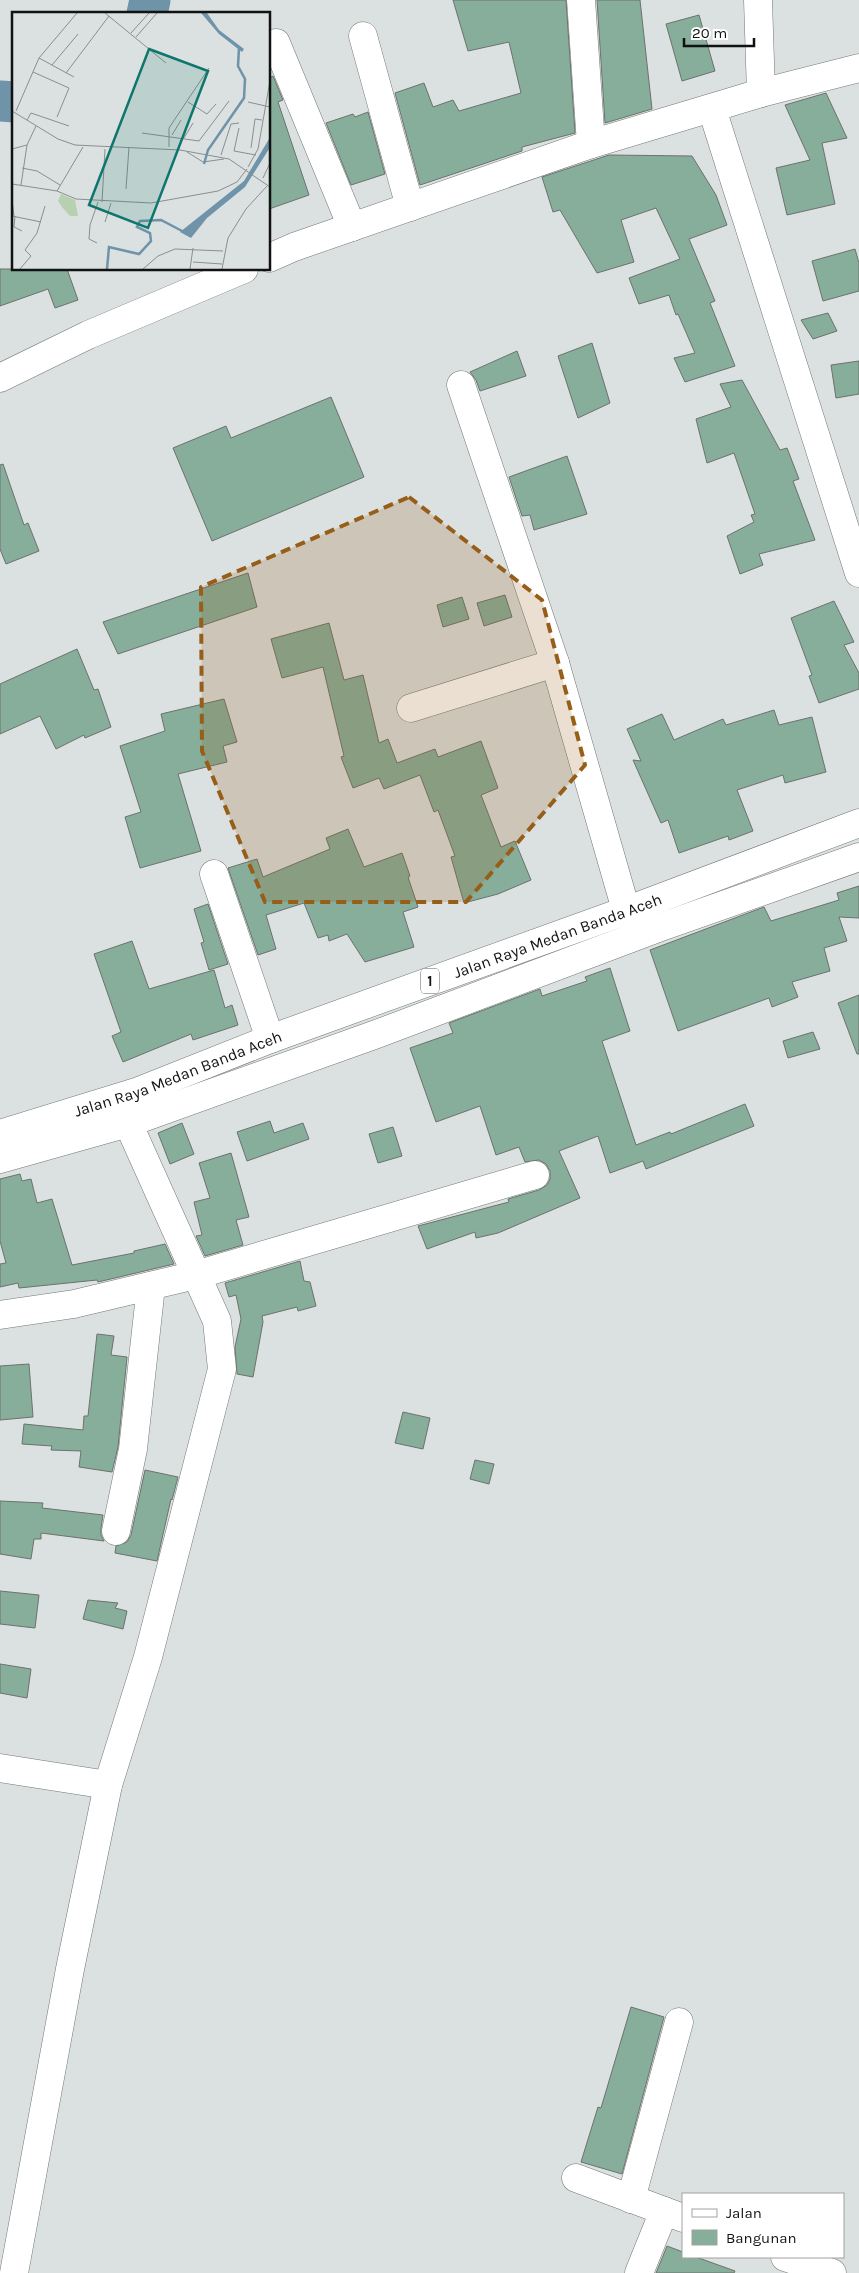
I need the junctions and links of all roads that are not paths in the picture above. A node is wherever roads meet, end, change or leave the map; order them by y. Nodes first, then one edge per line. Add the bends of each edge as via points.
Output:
1 (581, 0) edge
2 (758, 0) edge
3 (363, 36) dead end
4 (276, 43) dead end
5 (859, 68) edge
6 (761, 93) junction
7 (712, 109) junction
8 (591, 144) junction
9 (410, 206) junction
10 (352, 227) junction
11 (270, 258) edge
12 (242, 270) edge
13 (0, 378) edge
14 (461, 385) dead end
15 (859, 574) edge
16 (555, 663) junction
17 (411, 708) dead end
18 (859, 823) edge
19 (859, 857) edge
20 (214, 874) dead end
21 (626, 910) junction
22 (636, 937) junction
23 (270, 1039) junction
24 (128, 1123) junction
25 (2, 1146) edge
26 (535, 1175) dead end
27 (196, 1275) junction
28 (151, 1286) junction
29 (0, 1315) edge
30 (116, 1531) dead end
31 (0, 1768) edge
32 (108, 1785) junction
33 (679, 2022) dead end
34 (576, 2178) dead end
35 (631, 2199) junction
36 (674, 2215) edge
37 (788, 2258) edge
38 (14, 2273) edge
39 (639, 2273) edge
40 (832, 2273) edge

1 - 8 main road
2 - 6 main road
3 - 9 main road
4 - 10 main road
5 - 6 main road
6 - 7 main road
7 - 8 main road
7 - 15 main road
8 - 9 main road
9 - 10 main road
10 - 11 main road
12 - 13 main road via 88,335
14 - 16 main road
16 - 17 main road
16 - 21 main road
18 - 21 main road, Jalan Raya Medan Banda Aceh / 1
19 - 22 main road, Jalan Raya Medan Banda Aceh / 1
20 - 23 main road
21 - 22 main road
21 - 23 main road, Jalan Raya Medan Banda Aceh / 1
22 - 24 main road, Jalan Raya Medan Banda Aceh / 1
23 - 25 main road, Jalan Raya Medan Banda Aceh / 1
24 - 25 main road, Jalan Raya Medan Banda Aceh / 1
24 - 27 main road
26 - 27 main road
27 - 28 main road
27 - 32 main road via 217,1321 222,1368 148,1657
28 - 29 main road via 74,1304
28 - 30 main road via 133,1449
31 - 32 main road
32 - 38 main road via 70,1969
33 - 35 main road
34 - 35 main road
35 - 36 main road
36 - 39 main road
37 - 40 main road

